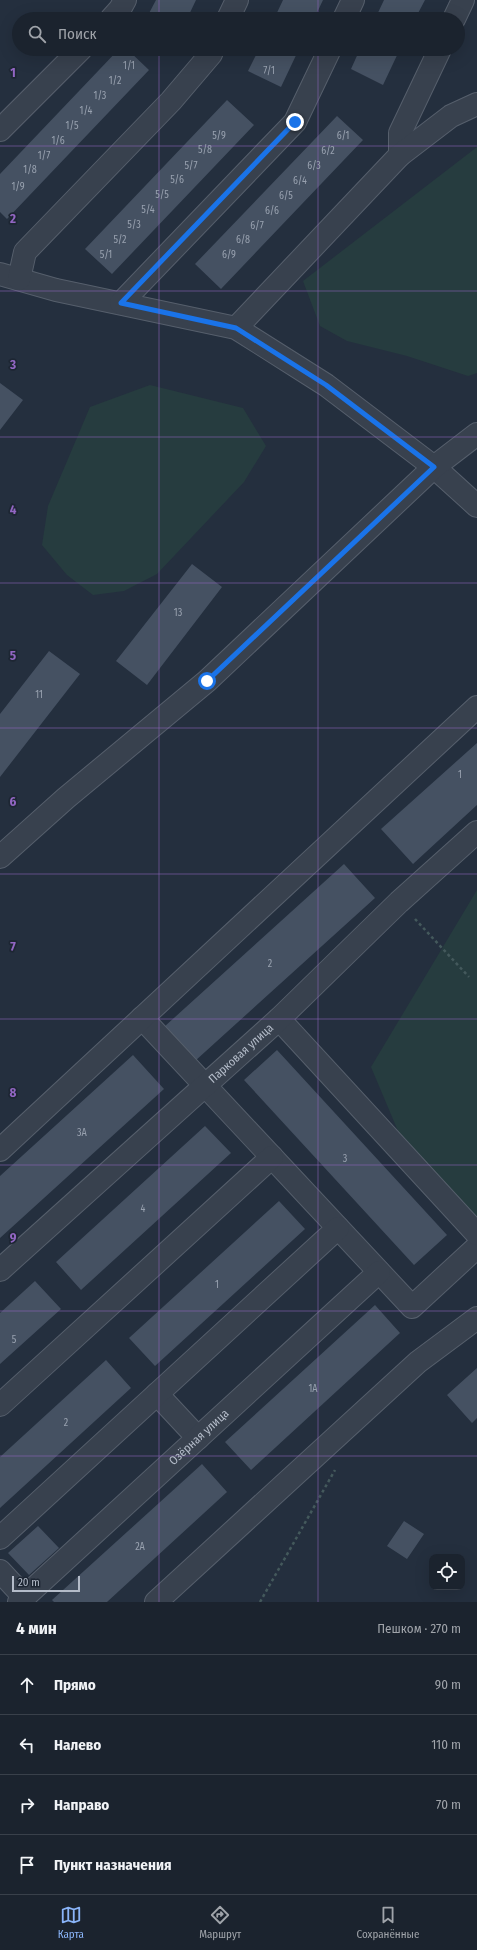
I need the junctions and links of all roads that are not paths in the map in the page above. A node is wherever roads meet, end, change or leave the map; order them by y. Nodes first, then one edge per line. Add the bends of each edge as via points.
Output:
1 (125, 0) edge
2 (237, 0) edge
3 (353, 0) edge
4 (463, 0) edge
5 (117, 12) edge
6 (231, 12) edge
7 (347, 12) edge
8 (457, 12) edge
9 (74, 56) edge
10 (207, 56) edge
11 (327, 56) edge
12 (437, 56) edge
13 (477, 104) edge
14 (0, 130) edge
15 (400, 155) junction
16 (10, 276) edge
17 (121, 303) junction
18 (236, 328) junction
19 (477, 434) edge
20 (434, 467) junction
21 (477, 506) edge
22 (477, 707) edge
23 (477, 832) edge
24 (0, 857) edge
25 (142, 1018) junction
26 (279, 1019) junction
27 (205, 1086) junction
28 (0, 1150) edge
29 (272, 1156) junction
30 (338, 1228) junction
31 (477, 1234) edge
32 (477, 1247) edge
33 (0, 1270) edge
34 (379, 1272) junction
35 (477, 1318) edge
36 (157, 1394) junction
37 (0, 1406) edge
38 (198, 1438) junction
39 (0, 1538) edge
40 (0, 1571) edge
41 (22, 1600) edge
42 (156, 1602) edge

1 - 5 street
2 - 6 street
3 - 7 street
4 - 8 street
9 - 14 street
10 - 16 street via 171,101 25,252
11 - 17 street via 295,122
12 - 15 street via 400,133
13 - 15 street via 451,116
15 - 18 street
16 - 17 street via 56,290
17 - 18 street
18 - 20 street via 326,385
19 - 20 street
20 - 21 street
20 - 24 street via 207,681 66,798
22 - 25 street
23 - 26 street, Парковая улица via 399,902
25 - 27 street
25 - 28 street
26 - 27 street, Парковая улица
26 - 31 street
27 - 29 street
27 - 33 street, Парковая улица
29 - 30 street
29 - 37 street
30 - 34 street
30 - 36 street
32 - 34 street via 412,1307
34 - 38 street, Озёрная улица
35 - 42 street via 418,1362
36 - 38 street
36 - 39 street
38 - 41 street, Озёрная улица
40 - 41 street

